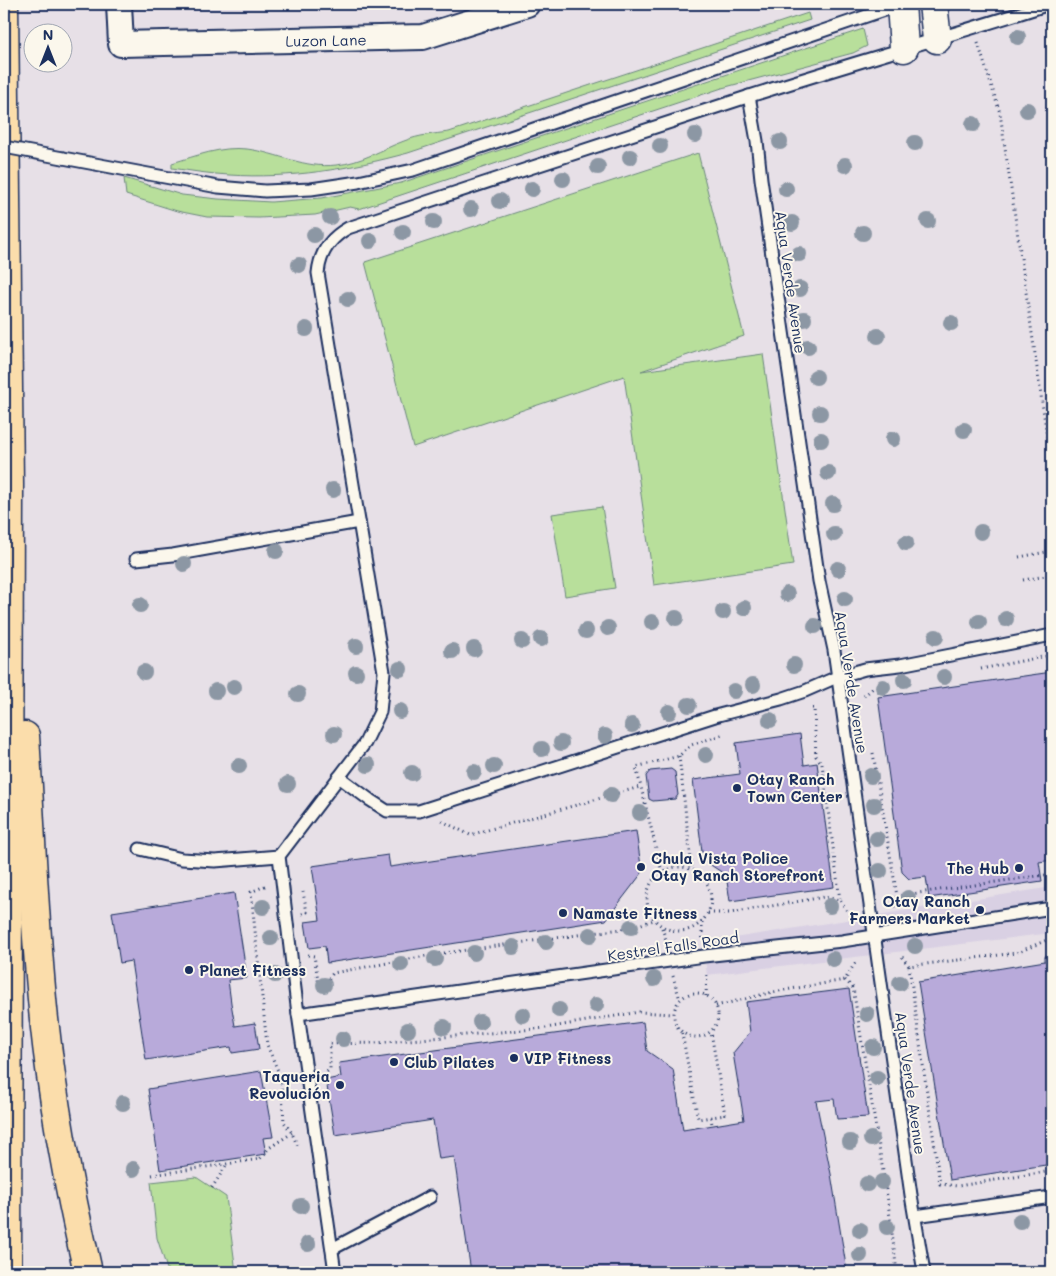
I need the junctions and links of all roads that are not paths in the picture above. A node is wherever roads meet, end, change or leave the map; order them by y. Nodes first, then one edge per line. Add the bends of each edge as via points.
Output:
1 (4, 4) edge
2 (119, 4) edge
3 (527, 4) edge
4 (902, 4) edge
5 (933, 4) edge
6 (1049, 4) edge
7 (937, 39) junction
8 (904, 48) junction
9 (749, 96) junction
10 (4, 147) edge
11 (9, 485) junction
12 (359, 522) junction
13 (136, 559) dead end
14 (1052, 635) edge
15 (838, 677) junction
16 (339, 777) junction
17 (140, 849) dead end
18 (279, 856) junction
19 (1052, 908) edge
20 (875, 935) junction
21 (298, 1014) junction
22 (430, 1197) dead end
23 (1052, 1198) edge
24 (915, 1216) junction
25 (332, 1249) junction
26 (7, 1272) edge
27 (88, 1272) edge
28 (335, 1272) edge
29 (924, 1272) edge

1 - 11 highway
2 - 3 street, Luzon Lane via 121,44 423,38
4 - 8 street
4 - 10 lane, bridge via 413,170 358,182 265,191 218,187
5 - 7 street
6 - 7 lane
7 - 8 lane
8 - 9 lane
9 - 12 lane via 348,228 333,238 322,254 318,273
9 - 15 lane, Aqua Verde Avenue via 818,581
11 - 26 highway
11 - 27 highway via 44,1019 62,1150
12 - 13 lane
12 - 16 lane via 384,672 380,712 365,743
14 - 15 lane via 865,669
15 - 16 lane via 797,694 716,716 419,812 388,811
15 - 20 lane, Aqua Verde Avenue
16 - 18 lane
17 - 18 lane via 182,859 216,861
18 - 21 lane
19 - 20 lane, Kestrel Falls Road
20 - 21 lane, Kestrel Falls Road
20 - 24 lane, Aqua Verde Avenue
21 - 25 lane
22 - 25 lane
23 - 24 lane
24 - 29 lane, Aqua Verde Avenue
25 - 28 lane

